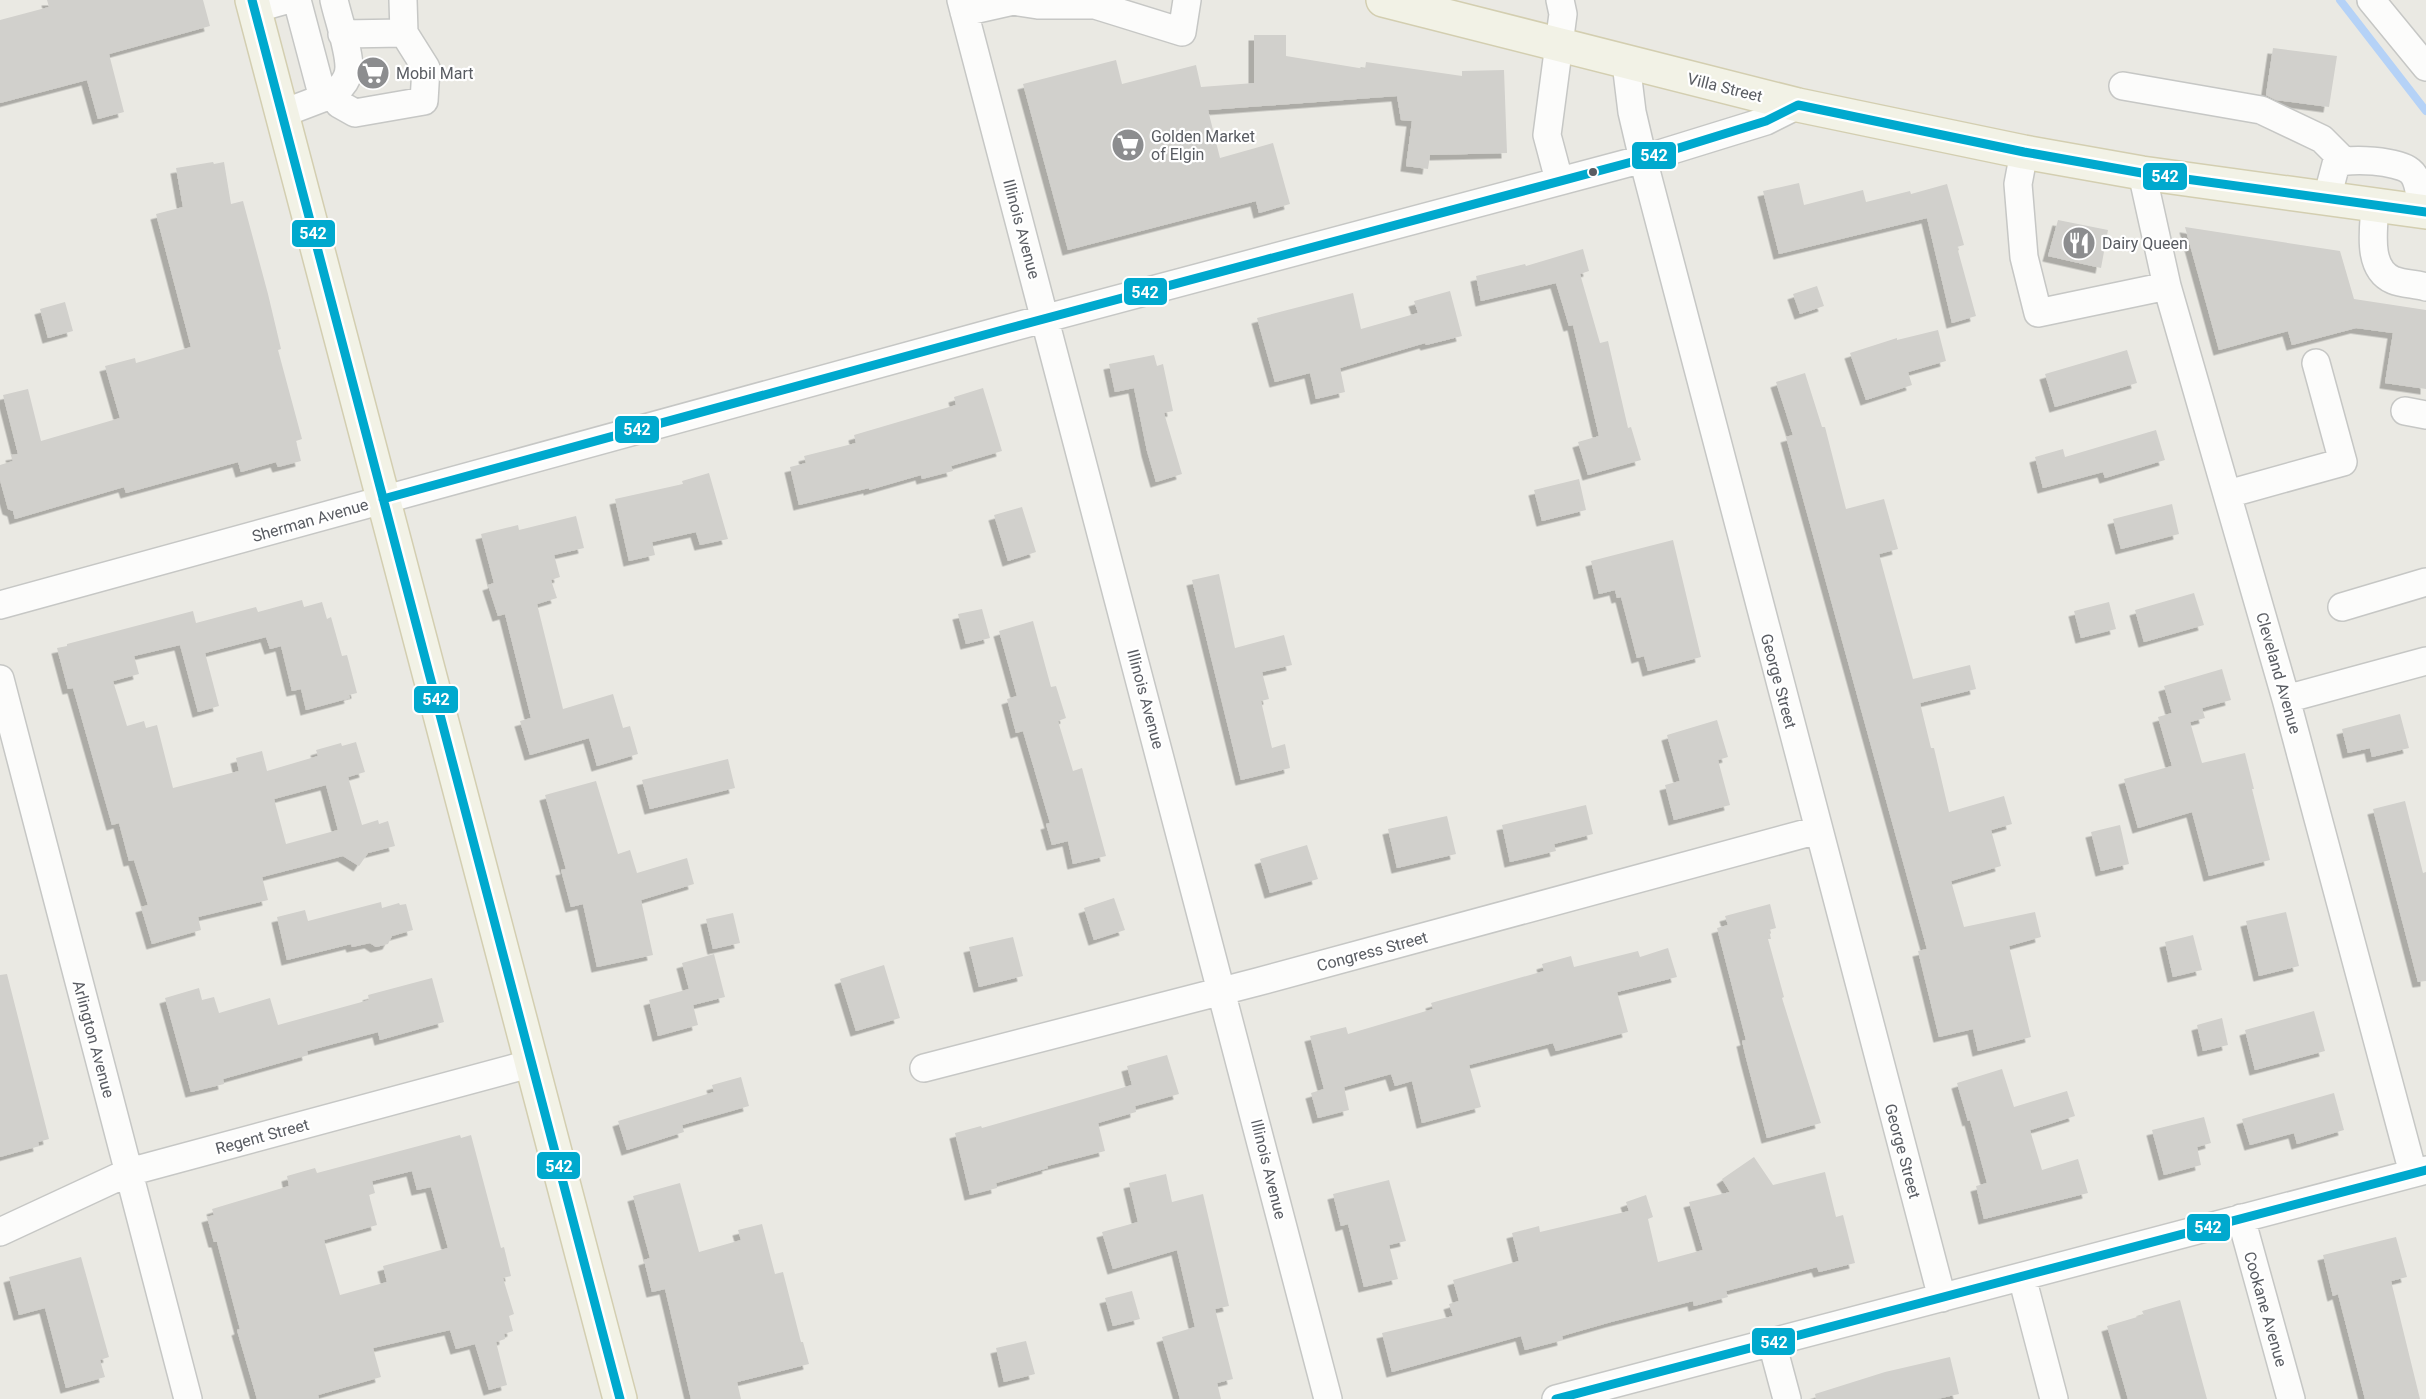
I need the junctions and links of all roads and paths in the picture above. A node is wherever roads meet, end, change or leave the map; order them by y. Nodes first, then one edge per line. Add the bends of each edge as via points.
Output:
1 (286, 0) edge
2 (297, 0) edge
3 (334, 0) edge
4 (403, 0) edge
5 (1187, 0) edge
6 (1383, 0) edge
7 (1560, 0) edge
8 (2372, 0) edge
9 (253, 4) edge
10 (963, 6) edge
11 (404, 33) junction
12 (342, 34) junction
13 (1560, 44) junction
14 (1626, 63) junction
15 (2426, 67) edge
16 (2123, 86) dead end
17 (328, 97) junction
18 (1798, 105) junction
19 (282, 114) junction
20 (2024, 152) junction
21 (1643, 159) junction
22 (2343, 160) junction
23 (2142, 173) junction
24 (1559, 180) junction
25 (2327, 198) junction
26 (2375, 205) junction
27 (2424, 212) edge
28 (2167, 286) junction
29 (2426, 286) edge
30 (1045, 318) junction
31 (2316, 363) dead end
32 (2228, 494) junction
33 (383, 499) junction
34 (2426, 582) edge
35 (0, 605) edge
36 (2342, 607) dead end
37 (2426, 661) edge
38 (0, 680) edge
39 (2286, 699) junction
40 (1818, 830) junction
41 (1222, 991) junction
42 (533, 1064) junction
43 (924, 1068) dead end
44 (2420, 1171) edge
45 (129, 1172) junction
46 (2241, 1218) junction
47 (0, 1232) edge
48 (2022, 1277) junction
49 (1942, 1298) junction
50 (1772, 1343) junction
51 (188, 1399) edge
52 (620, 1399) edge
53 (1328, 1399) edge
54 (1557, 1399) edge
55 (1787, 1399) edge
56 (2054, 1399) edge
57 (2291, 1399) edge

1 - 9 street
2 - 17 street
3 - 12 street
4 - 11 street
5 - 10 street via 1182,32 1095,5 1013,1
6 - 13 main road, Villa Street
7 - 13 street
8 - 15 street
9 - 19 main road
10 - 30 street, Illinois Avenue
11 - 12 street
11 - 17 street via 426,68 424,101 355,112
12 - 17 street via 349,68 344,82
13 - 14 main road, Villa Street
13 - 24 street via 1547,135
14 - 18 main road, Villa Street
14 - 21 street, George Street
16 - 22 street via 2261,110 2322,139
17 - 19 street
18 - 20 main road, Villa Street
18 - 21 street, Sherman Avenue via 1766,121
19 - 33 main road
20 - 23 main road, Villa Street
20 - 28 street via 2018,184 2024,257 2038,313
21 - 24 street, Sherman Avenue
21 - 40 street, George Street
22 - 25 street via 2336,164
22 - 27 street via 2401,166 2412,171
23 - 25 main road, Villa Street
23 - 28 street, Cleveland Avenue
24 - 30 street, Sherman Avenue
25 - 26 main road, Villa Street
26 - 27 main road, Villa Street
26 - 29 street via 2373,251 2379,266 2391,279
28 - 32 street, Cleveland Avenue
30 - 33 street, Sherman Avenue
30 - 41 street, Illinois Avenue
31 - 32 street via 2343,462
32 - 39 street, Cleveland Avenue
33 - 35 street, Sherman Avenue
33 - 42 main road
34 - 36 street
37 - 39 street
38 - 45 street, Arlington Avenue
39 - 44 street, Cleveland Avenue
40 - 41 street, Congress Street
40 - 49 street, George Street
41 - 43 street, Congress Street
41 - 53 street, Illinois Avenue
42 - 45 street, Regent Street
42 - 52 main road
44 - 46 street
45 - 47 street, Regent Street
45 - 51 street, Arlington Avenue
46 - 48 street
46 - 57 street, Cookane Avenue
48 - 49 street
48 - 56 street
49 - 50 street
50 - 54 street
50 - 55 street

